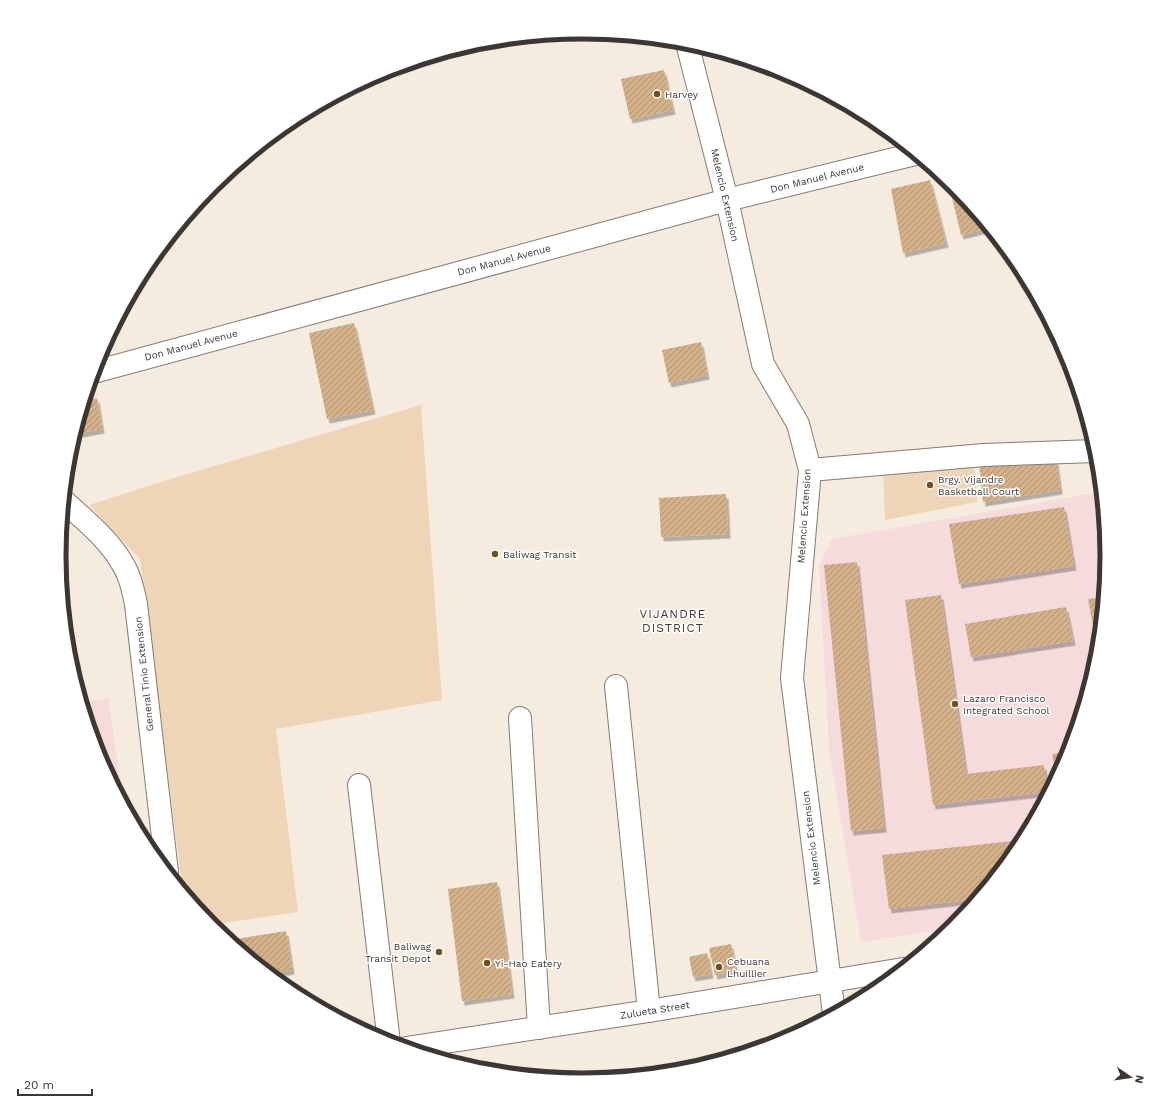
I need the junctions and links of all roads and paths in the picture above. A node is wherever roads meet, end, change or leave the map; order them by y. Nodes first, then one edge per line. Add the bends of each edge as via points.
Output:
1 (689, 50) edge
2 (910, 155) edge
3 (727, 200) junction
4 (100, 370) edge
5 (1090, 451) edge
6 (810, 470) junction
7 (69, 505) edge
8 (616, 686) dead end
9 (520, 718) dead end
10 (359, 785) dead end
11 (166, 863) edge
12 (893, 971) edge
13 (828, 982) junction
14 (833, 1010) edge
15 (649, 1011) junction
16 (540, 1028) junction
17 (388, 1036) edge
18 (416, 1047) edge

1 - 3 street, Melencio Extension
2 - 3 street, Don Manuel Avenue
3 - 4 street, Don Manuel Avenue
3 - 6 street, Melencio Extension via 763,364 798,424
5 - 6 street via 984,455
6 - 13 street, Melencio Extension via 792,678
7 - 11 street, General Tinio Extension via 111,547 122,563 131,584 136,604
8 - 15 street
9 - 16 street
10 - 17 street
12 - 13 street, Zulueta Street
13 - 14 street, Melencio Extension
13 - 15 street, Zulueta Street
15 - 16 street, Zulueta Street
16 - 18 street, Zulueta Street

